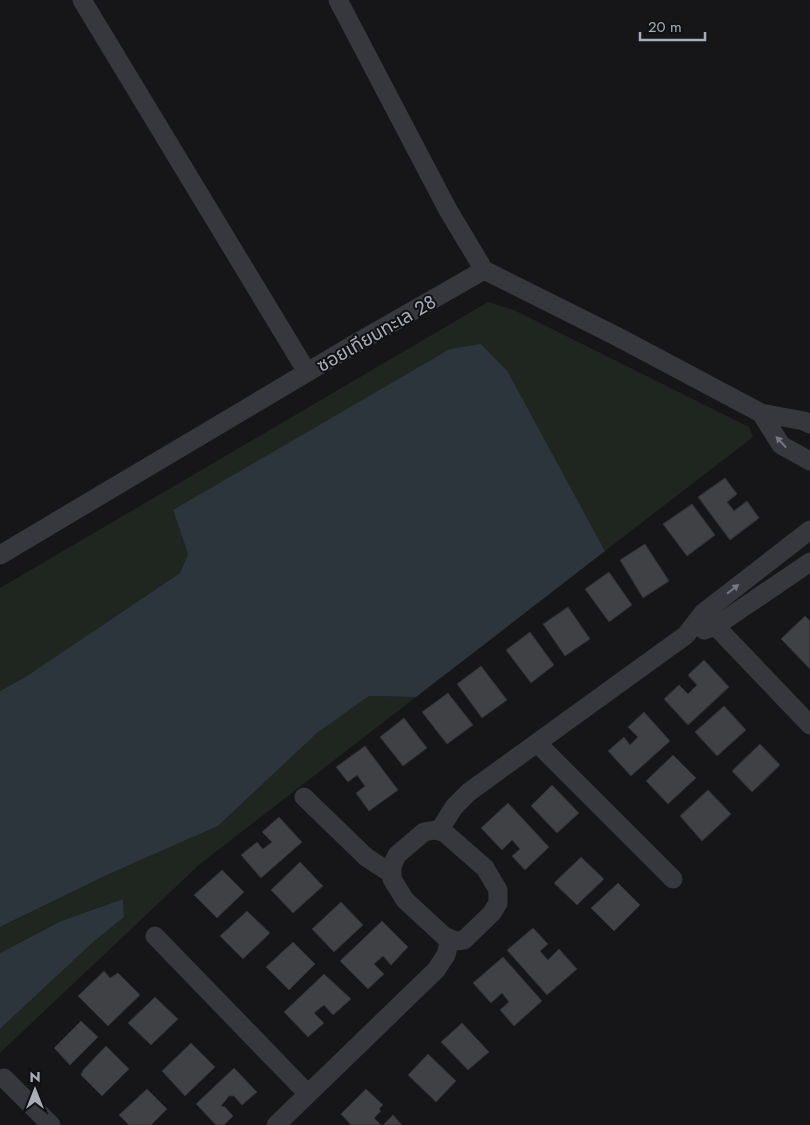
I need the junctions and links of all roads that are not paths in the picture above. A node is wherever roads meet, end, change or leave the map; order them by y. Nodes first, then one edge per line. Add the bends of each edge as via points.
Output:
1 (82, 0) edge
2 (338, 0) edge
3 (484, 270) junction
4 (307, 372) junction
5 (761, 413) junction
6 (810, 424) edge
7 (810, 461) edge
8 (810, 530) edge
9 (0, 555) edge
10 (810, 562) edge
11 (703, 613) junction
12 (716, 626) junction
13 (686, 635) junction
14 (810, 725) edge
15 (537, 744) junction
16 (304, 797) dead end
17 (439, 831) junction
18 (392, 874) junction
19 (673, 879) dead end
20 (155, 936) dead end
21 (450, 939) junction
22 (4, 1078) dead end
23 (308, 1094) junction
24 (51, 1125) edge
25 (276, 1125) edge

1 - 4 street
2 - 3 street via 448,210
3 - 4 street, ซอยเทียนทะเล 28
3 - 5 street
4 - 9 street, ซอยเทียนทะเล 28
5 - 6 street
7 -> 5 street via 781,445
11 -> 8 street
10 - 12 street
11 - 12 street
11 - 13 street
12 - 13 street
12 - 14 street
13 - 15 street
15 - 17 street via 469,792 454,807
15 - 19 street
16 - 18 street via 366,856
17 - 18 street via 424,832 412,841 397,855
17 - 21 street via 485,868 498,890 498,903 488,918 464,940
18 - 21 street via 405,900
20 - 23 street
21 - 23 street via 446,955 436,970
22 - 24 street
23 - 25 street

